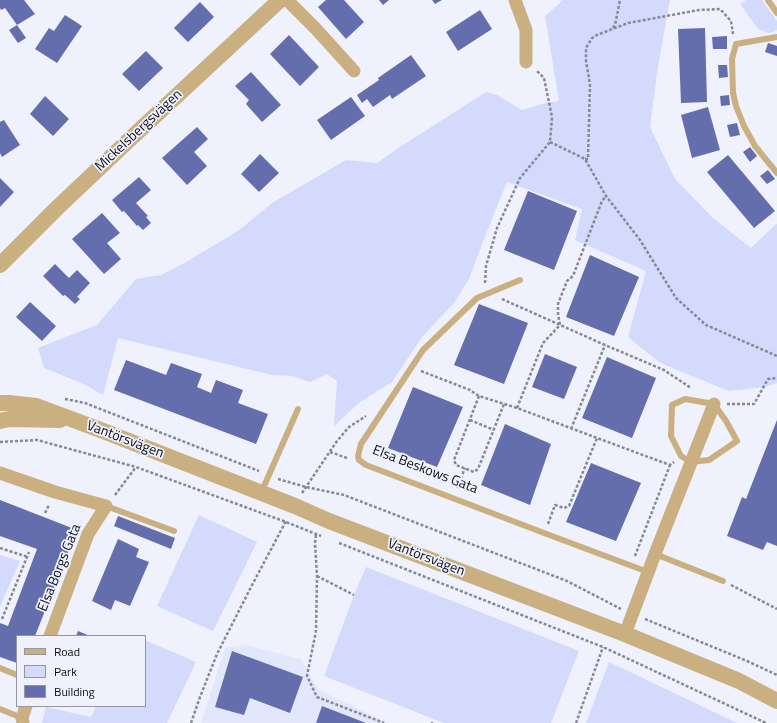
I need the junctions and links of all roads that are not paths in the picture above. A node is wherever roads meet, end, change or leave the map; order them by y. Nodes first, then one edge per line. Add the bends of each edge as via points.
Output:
1 (515, 0) edge
2 (768, 0) edge
3 (276, 2) edge
4 (777, 13) edge
5 (777, 37) edge
6 (526, 62) road end
7 (354, 71) dead end
8 (777, 173) edge
9 (0, 265) edge
10 (520, 280) dead end
11 (0, 403) edge
12 (714, 404) junction
13 (298, 409) dead end
14 (74, 420) junction
15 (0, 421) edge
16 (686, 459) junction
17 (0, 473) edge
18 (261, 493) junction
19 (106, 506) junction
20 (174, 531) dead end
21 (655, 554) junction
22 (648, 572) junction
23 (723, 581) road end
24 (625, 634) junction
25 (50, 635) edge
26 (0, 668) edge
27 (16, 676) edge
28 (777, 701) edge
29 (0, 709) edge
30 (24, 716) edge

1 - 6 street via 526,30
2 - 4 lane
3 - 7 street via 316,29
3 - 9 street, Mickelsbergsvägen
5 - 8 lane via 736,44 732,59 736,106 755,146
10 - 22 lane, Elsa Beskows Gata via 477,298 423,350 361,444 359,460 366,465 544,534
11 - 14 street, Vantörsvägen via 36,406
12 - 16 street
12 - 16 lane via 738,441 709,460
12 - 16 lane via 685,399 672,405 671,436
13 - 18 lane
14 - 15 street, Vantörsvägen
14 - 18 street, Vantörsvägen
16 - 21 street
17 - 19 street
18 - 24 street, Vantörsvägen
19 - 20 lane
19 - 25 street, Elsa Borgs Gata via 88,534
21 - 22 street
21 - 23 lane
22 - 24 street
24 - 28 street, Vantörsvägen via 739,681
26 - 27 lane
29 - 30 lane

